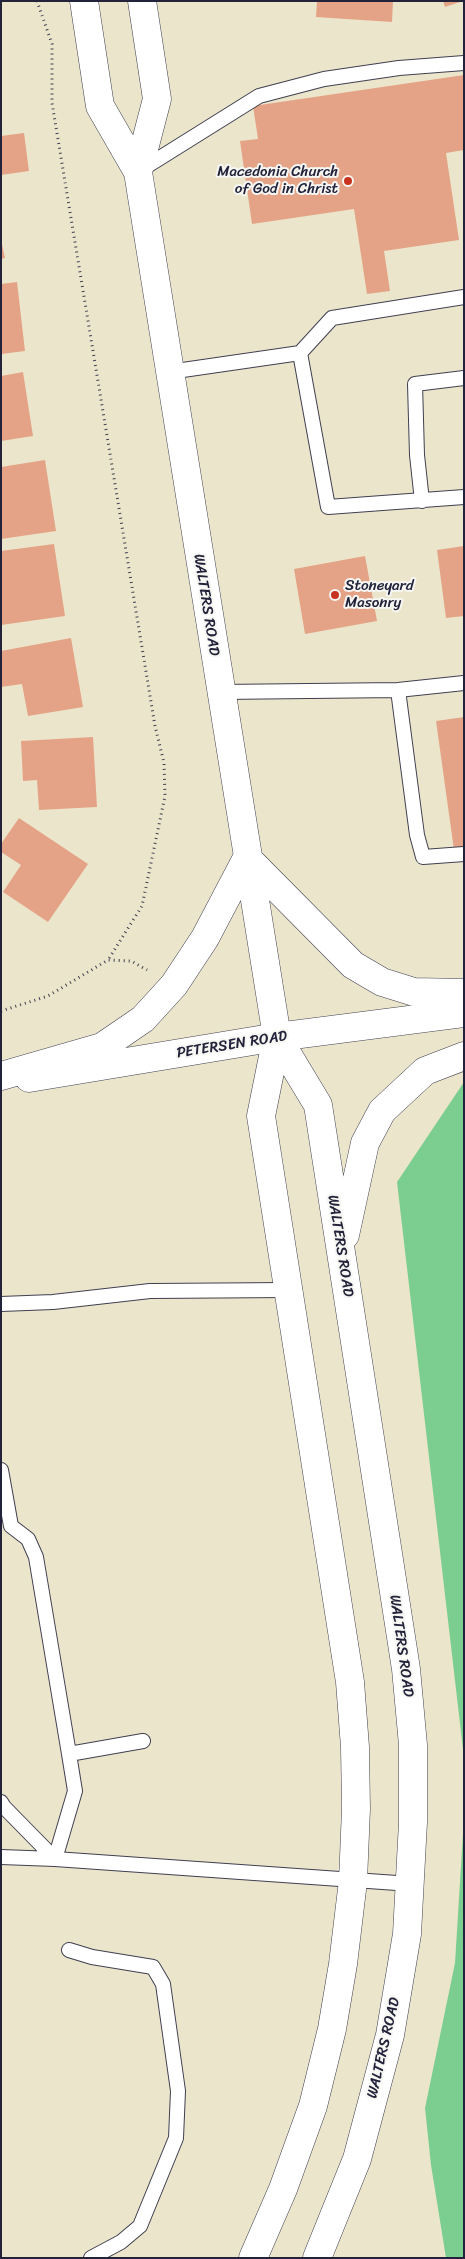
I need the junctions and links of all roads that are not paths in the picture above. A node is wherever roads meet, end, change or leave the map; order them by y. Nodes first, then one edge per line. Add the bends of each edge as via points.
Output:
1 (84, 1) edge
2 (142, 1) edge
3 (464, 63) edge
4 (138, 172) junction
5 (464, 297) edge
6 (300, 353) junction
7 (169, 372) junction
8 (464, 378) edge
9 (464, 497) edge
10 (422, 501) junction
11 (464, 683) edge
12 (398, 690) junction
13 (220, 692) junction
14 (464, 854) edge
15 (247, 858) junction
16 (464, 993) edge
17 (464, 1013) edge
18 (277, 1037) junction
19 (464, 1056) edge
20 (1, 1076) edge
21 (1, 1083) edge
22 (341, 1253) junction
23 (288, 1290) junction
24 (1, 1304) edge
25 (1, 1470) edge
26 (6, 1527) edge
27 (143, 1741) dead end
28 (69, 1754) junction
29 (1, 1802) edge
30 (1, 1857) edge
31 (55, 1859) junction
32 (353, 1881) junction
33 (411, 1884) junction
34 (70, 1950) dead end
35 (253, 2257) edge
36 (91, 2258) edge
37 (317, 2258) edge

1 - 4 main road, WALTERS ROAD via 100,106
2 - 4 main road, WALTERS ROAD via 157,99
3 - 4 lane via 324,79 259,96
4 - 7 main road, WALTERS ROAD
5 - 6 lane via 332,318
6 - 7 lane
6 - 10 lane via 328,507
7 - 13 main road, WALTERS ROAD
8 - 10 lane via 415,384
9 - 10 lane
11 - 12 lane
12 - 13 lane
12 - 14 lane via 417,835 423,857
13 - 15 main road, WALTERS ROAD
15 - 16 main road via 353,965 382,982 414,992
15 - 18 main road, WALTERS ROAD
15 - 20 main road via 205,938 180,977 143,1019 102,1047
17 - 18 main road, PETERSEN ROAD
18 - 21 main road, PETERSEN ROAD
18 - 22 main road, WALTERS ROAD via 318,1105
18 - 23 main road, WALTERS ROAD via 261,1116
19 - 22 main road via 426,1072 382,1111 365,1143
22 - 33 main road, WALTERS ROAD via 406,1669 413,1745
23 - 24 lane via 150,1291 53,1302
23 - 32 main road, WALTERS ROAD via 350,1682 356,1810
25 - 26 lane
26 - 28 lane via 28,1539 36,1557
27 - 28 lane
28 - 31 lane via 75,1791
29 - 31 lane
30 - 31 lane
31 - 32 lane
32 - 33 lane
32 - 35 main road, WALTERS ROAD via 332,2029 313,2106 283,2189
33 - 37 main road, WALTERS ROAD via 407,1934 390,2035 357,2159
34 - 36 lane via 153,1967 163,1984 178,2091 176,2138 140,2226 122,2242

